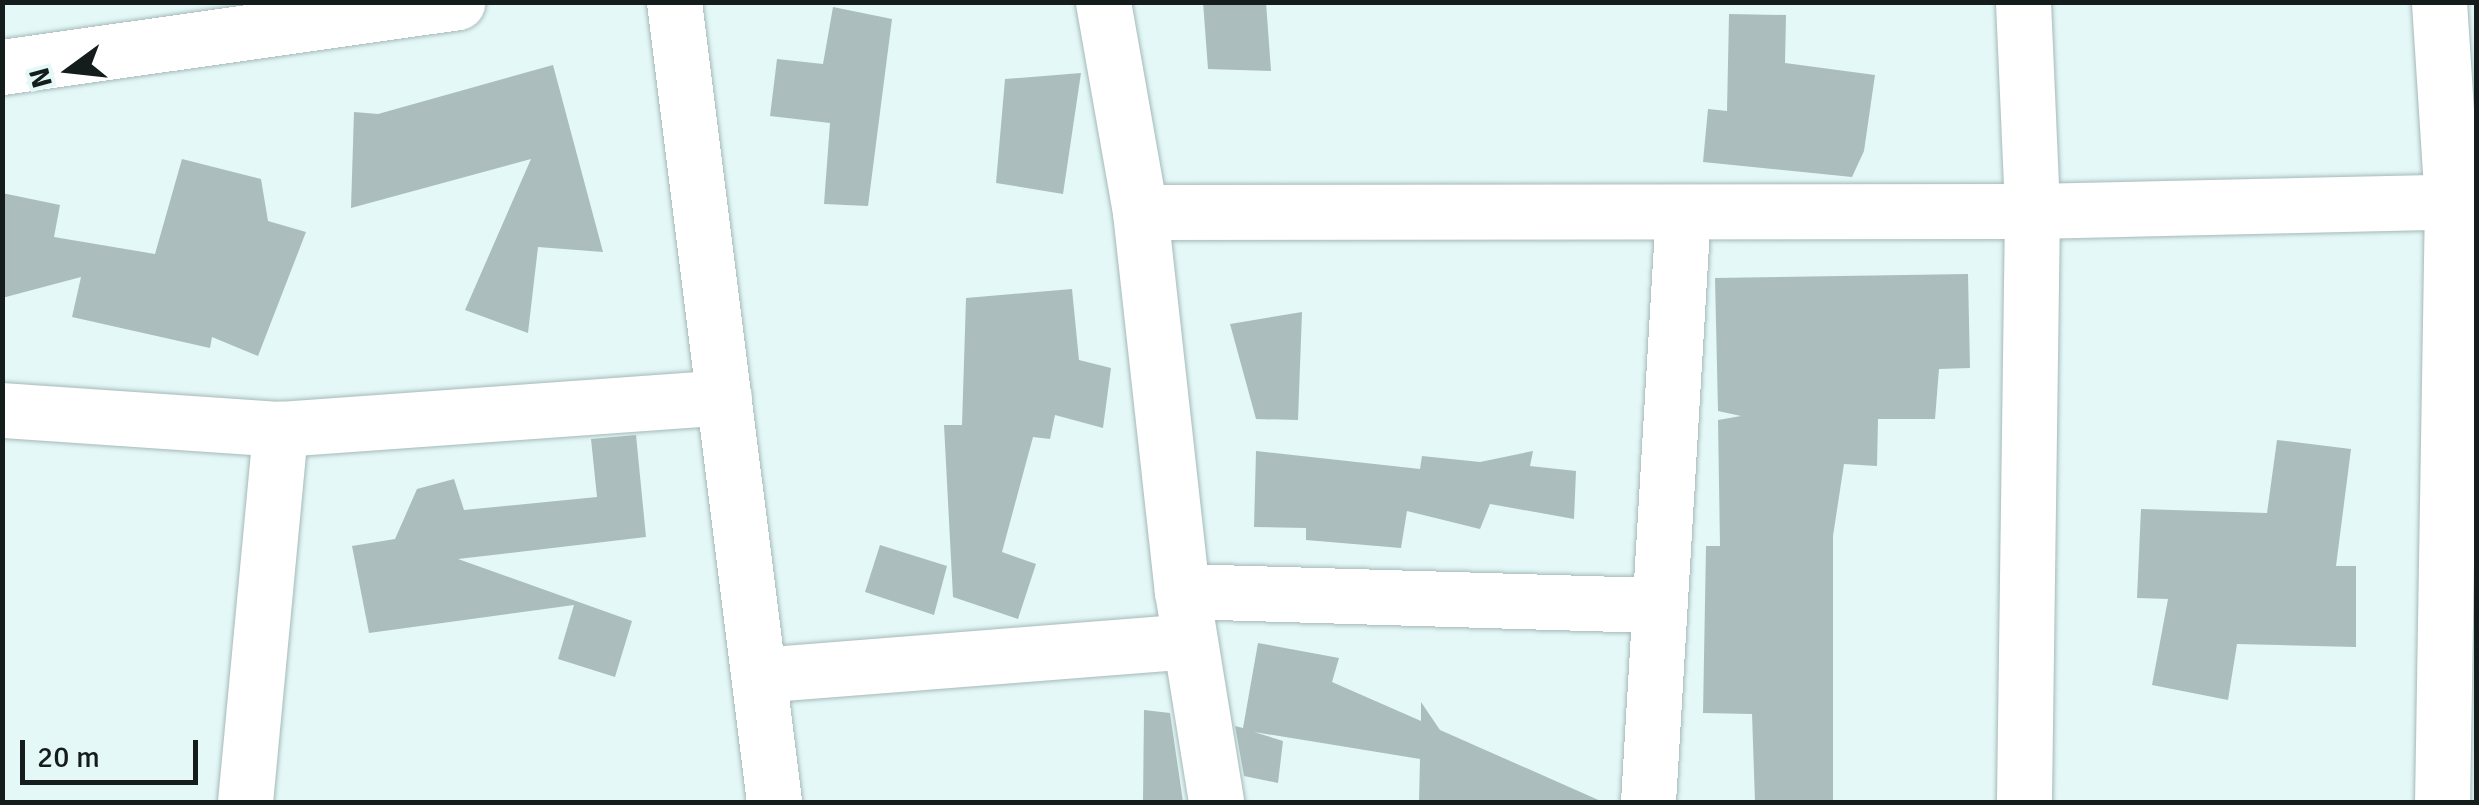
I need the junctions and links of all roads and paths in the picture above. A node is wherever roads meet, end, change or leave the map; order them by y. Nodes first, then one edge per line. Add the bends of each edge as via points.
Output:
1 (457, 2) edge
2 (674, 2) edge
3 (1103, 2) edge
4 (2023, 2) edge
5 (2439, 2) edge
6 (2, 67) edge
7 (2464, 201) edge
8 (2032, 211) junction
9 (1140, 212) junction
10 (1684, 212) junction
11 (724, 396) junction
12 (2, 410) edge
13 (280, 428) junction
14 (2461, 598) edge
15 (1660, 605) junction
16 (1186, 616) junction
17 (759, 675) junction
18 (245, 802) edge
19 (774, 802) edge
20 (1216, 802) edge
21 (1648, 802) edge
22 (2024, 802) edge
23 (2442, 802) edge

1 - 6 street
2 - 11 street
3 - 9 street
4 - 8 street
5 - 7 street
7 - 8 street
7 - 14 street
8 - 10 street
8 - 22 street
9 - 10 street
9 - 16 street
10 - 15 street
11 - 13 street
11 - 17 street
12 - 13 street
13 - 18 street
14 - 23 street
15 - 16 street
15 - 21 street
16 - 17 street
16 - 20 street
17 - 19 street

